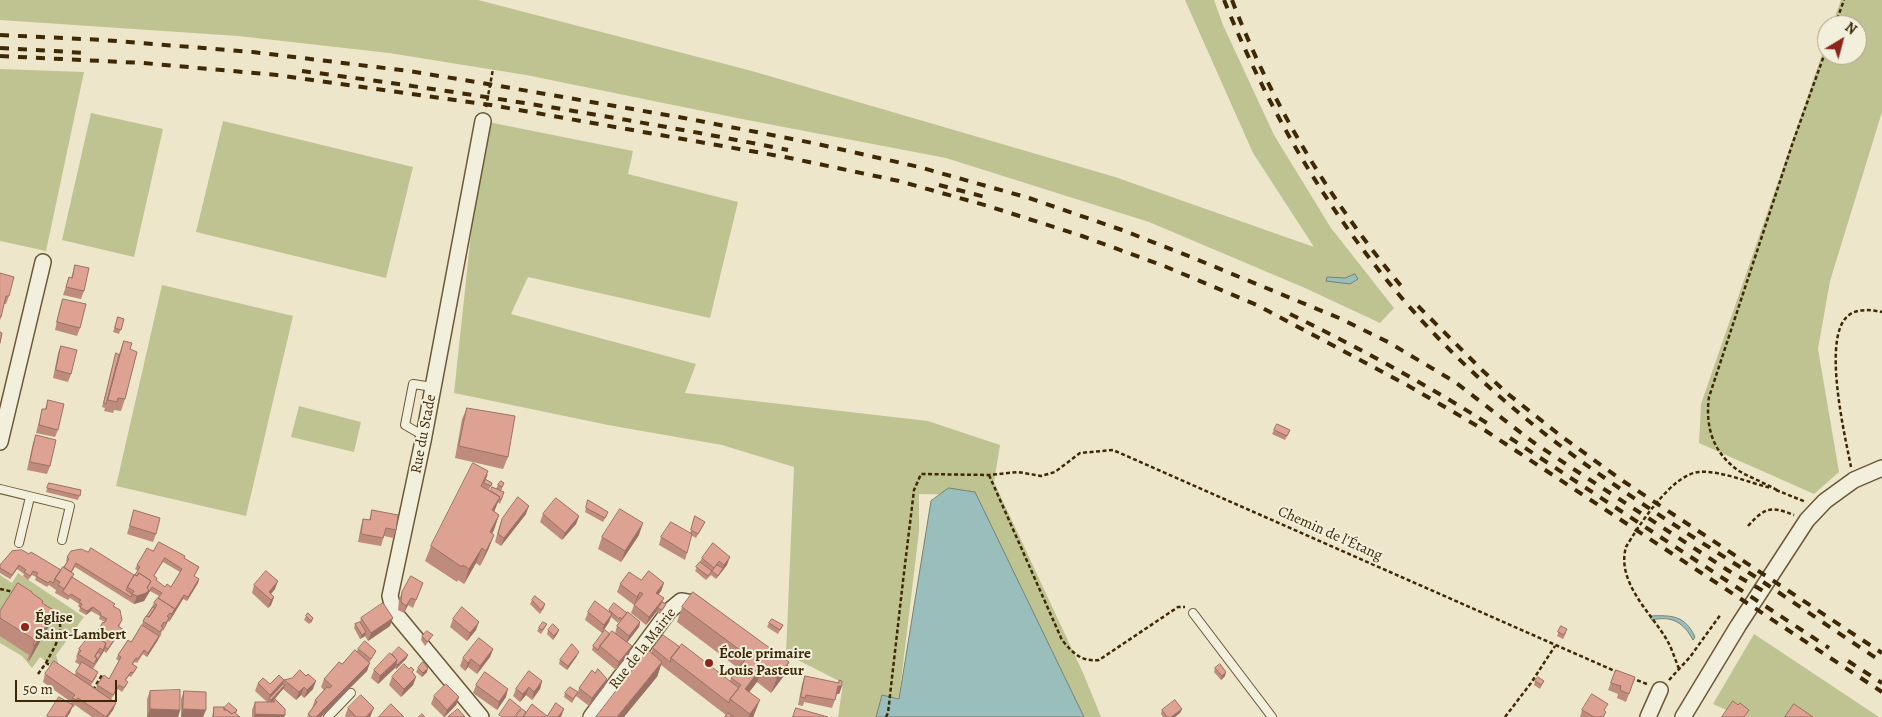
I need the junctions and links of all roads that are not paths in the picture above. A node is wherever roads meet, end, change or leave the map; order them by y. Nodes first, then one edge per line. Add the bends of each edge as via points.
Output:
1 (483, 121) road end
2 (43, 262) dead end
3 (433, 387) junction
4 (424, 436) junction
5 (0, 442) edge
6 (1882, 468) edge
7 (0, 490) edge
8 (30, 496) junction
9 (62, 540) dead end
10 (19, 543) dead end
11 (1193, 612) road end
12 (716, 620) edge
13 (1660, 690) road end
14 (351, 693) dead end
15 (328, 717) edge
16 (481, 717) edge
17 (591, 717) edge
18 (1272, 717) edge
19 (1648, 717) edge
20 (1683, 717) edge

1 - 3 street, Rue du Stade
2 - 5 street
3 - 4 street, Rue du Stade
3 - 4 lane via 413,384 405,425
4 - 16 street, Rue du Stade via 390,596 394,612
6 - 20 street via 1854,480 1807,520
7 - 8 lane
8 - 9 lane via 70,506
8 - 10 lane
11 - 18 lane
12 - 17 street, Rue de la Mairie via 693,603 681,601 669,611
13 - 19 street
14 - 15 lane

